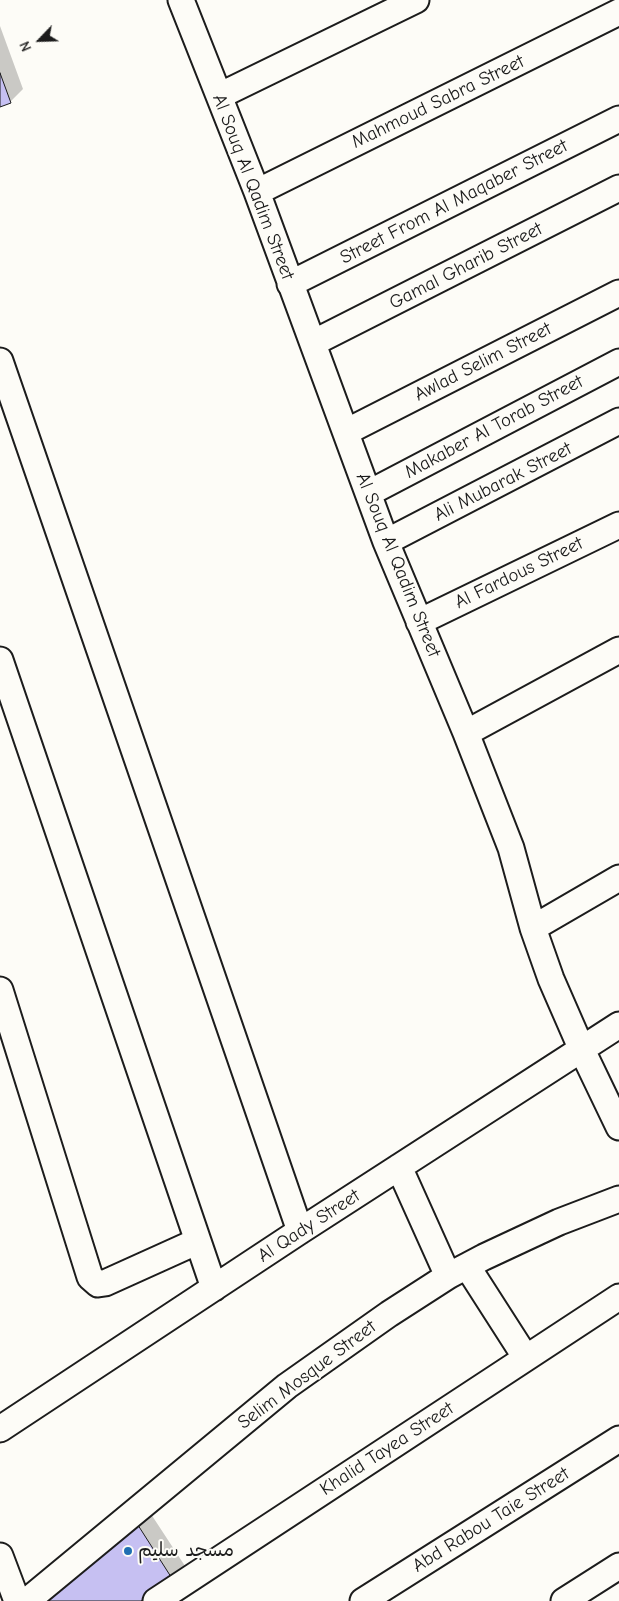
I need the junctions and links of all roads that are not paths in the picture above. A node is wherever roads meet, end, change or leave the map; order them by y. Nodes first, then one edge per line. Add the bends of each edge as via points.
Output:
1 (181, 0) edge
2 (416, 0) edge
3 (619, 12) edge
4 (219, 96) junction
5 (619, 120) edge
6 (619, 188) edge
7 (257, 192) junction
8 (290, 284) junction
9 (619, 293) edge
10 (313, 343) junction
11 (0, 361) edge
12 (619, 362) edge
13 (619, 421) edge
14 (346, 432) junction
15 (369, 493) junction
16 (619, 525) edge
17 (386, 542) junction
18 (420, 622) junction
19 (619, 650) edge
20 (0, 660) edge
21 (466, 733) junction
22 (619, 878) edge
23 (533, 928) junction
24 (0, 990) edge
25 (619, 1025) edge
26 (582, 1050) junction
27 (619, 1127) edge
28 (399, 1167) junction
29 (619, 1199) edge
30 (300, 1231) junction
31 (198, 1241) junction
32 (458, 1272) junction
33 (214, 1288) junction
34 (619, 1297) edge
35 (526, 1358) junction
36 (0, 1429) edge
37 (619, 1439) edge
38 (0, 1556) edge
39 (619, 1566) edge
40 (17, 1601) edge
41 (27, 1601) edge
42 (156, 1601) edge
43 (363, 1601) edge
44 (564, 1601) edge

1 - 4 street, Al Souq Al Qadim Street
2 - 4 street
3 - 7 street, Mahmoud Sabra Street
4 - 7 street, Al Souq Al Qadim Street
5 - 8 street, Street From Al Maqaber Street
6 - 10 street, Gamal Gharib Street
7 - 8 street, Al Souq Al Qadim Street
8 - 10 street, Al Souq Al Qadim Street
9 - 14 street, Awlad Selim Street
10 - 14 street, Al Souq Al Qadim Street
11 - 30 street
12 - 15 street, Makaber Al Torab Street
13 - 17 street, Ali Mubarak Street
14 - 15 street, Al Souq Al Qadim Street
15 - 17 street, Al Souq Al Qadim Street
16 - 18 street, Al Fardous Street
17 - 18 street, Al Souq Al Qadim Street
18 - 21 street, Al Souq Al Qadim Street
19 - 21 street
20 - 31 street
21 - 23 street, Al Souq Al Qadim Street via 511,848
22 - 23 street
23 - 26 street, Al Souq Al Qadim Street
24 - 31 street via 90,1277 98,1284 105,1283
25 - 26 street, Al Qady Street
26 - 27 street, Al Souq Al Qadim Street
26 - 28 street, Al Qady Street
28 - 30 street, Al Qady Street
28 - 32 street
29 - 32 street, Selim Mosque Street via 559,1222
30 - 33 street, Al Qady Street
31 - 33 street
32 - 35 street
32 - 41 street, Selim Mosque Street via 389,1314 288,1386
33 - 36 street, Al Qady Street
34 - 35 street, Khalid Tayea Street
35 - 42 street, Khalid Tayea Street
37 - 43 street, Abd Rabou Taie Street
38 - 40 street
39 - 44 street

